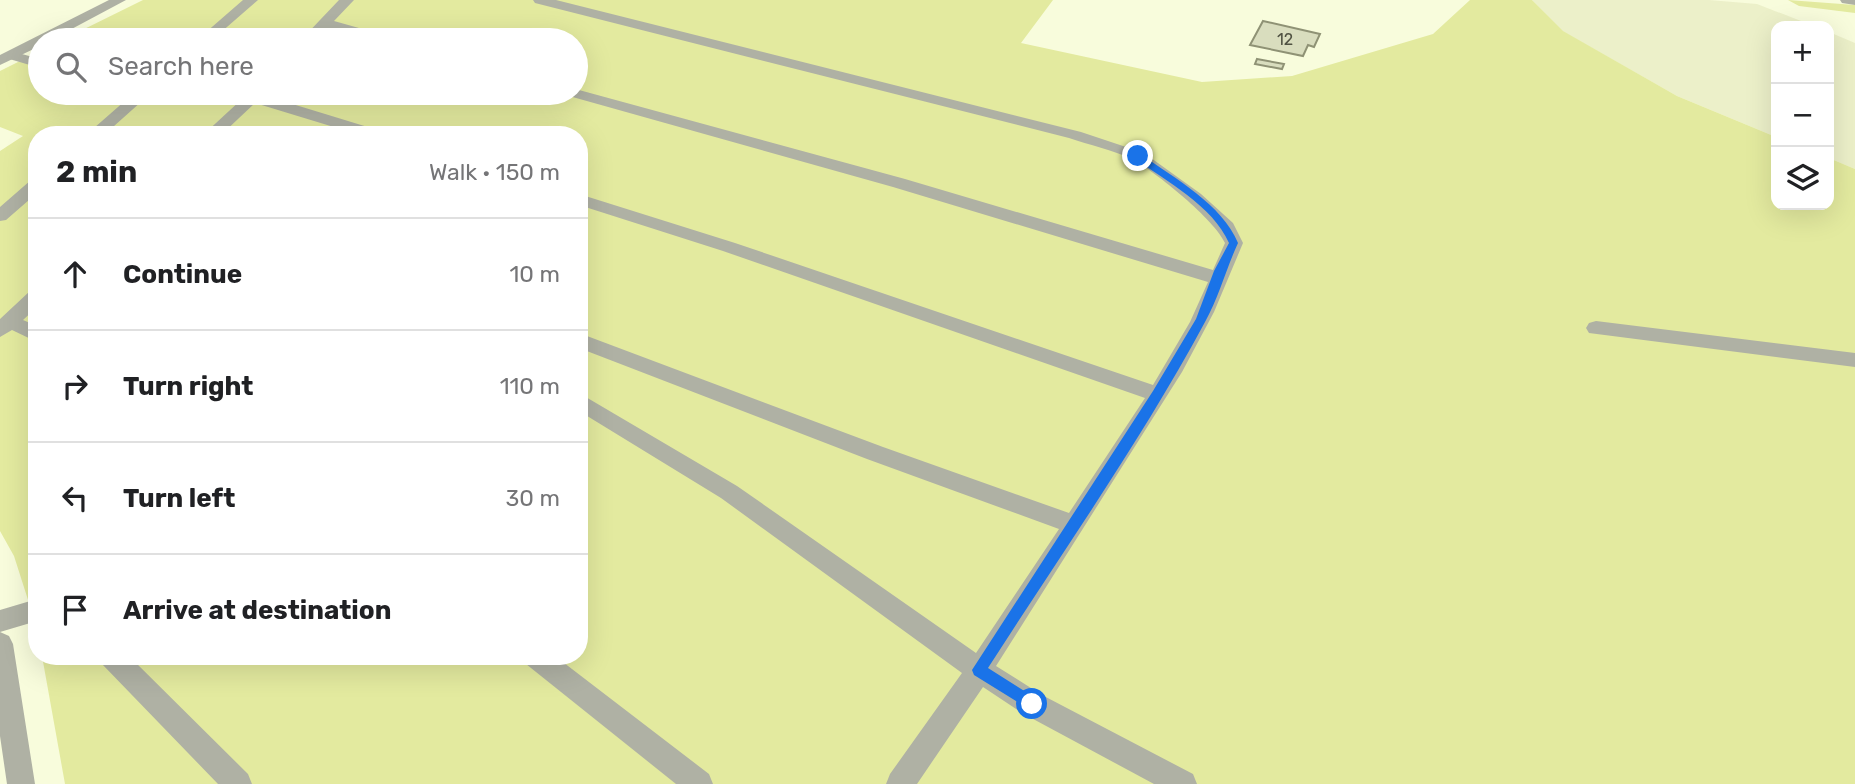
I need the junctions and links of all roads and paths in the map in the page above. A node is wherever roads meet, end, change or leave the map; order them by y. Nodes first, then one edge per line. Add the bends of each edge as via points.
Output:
1 (119, 0) edge
2 (251, 0) edge
3 (347, 0) edge
4 (540, 0) edge
5 (1847, 0) edge
6 (1855, 1) edge
7 (324, 23) junction
8 (64, 28) edge
9 (218, 28) edge
10 (319, 28) edge
11 (342, 28) edge
12 (28, 47) edge
13 (6, 58) edge
14 (28, 62) edge
15 (588, 97) edge
16 (128, 105) edge
17 (240, 105) edge
18 (284, 105) edge
19 (104, 126) edge
20 (220, 126) edge
21 (350, 126) edge
22 (28, 192) edge
23 (588, 203) edge
24 (0, 216) edge
25 (1217, 278) junction
26 (28, 304) edge
27 (5, 325) edge
28 (1596, 328) dead end
29 (28, 332) edge
30 (588, 343) edge
31 (1855, 360) edge
32 (1157, 394) junction
33 (588, 406) edge
34 (1073, 524) junction
35 (28, 613) edge
36 (0, 621) edge
37 (0, 644) edge
38 (120, 665) edge
39 (547, 665) edge
40 (979, 670) junction
41 (21, 784) edge
42 (238, 784) edge
43 (699, 784) edge
44 (900, 784) edge
45 (1183, 784) edge

1 - 8 street
2 - 9 street
3 - 7 street
4 - 25 street via 1075,135 1138,156 1227,227 1234,243
5 - 6 street
7 - 10 street
7 - 11 street
12 - 13 street
13 - 14 street
15 - 25 street
16 - 19 street
17 - 20 street
18 - 21 street
22 - 24 street
23 - 32 street
25 - 32 street via 1202,319
26 - 27 street
27 - 29 street
28 - 31 street
30 - 34 street
32 - 34 street
33 - 40 street via 730,492
34 - 40 street
35 - 36 street
37 - 41 street
38 - 42 street
39 - 43 street
40 - 44 street
40 - 45 street via 1032,704

